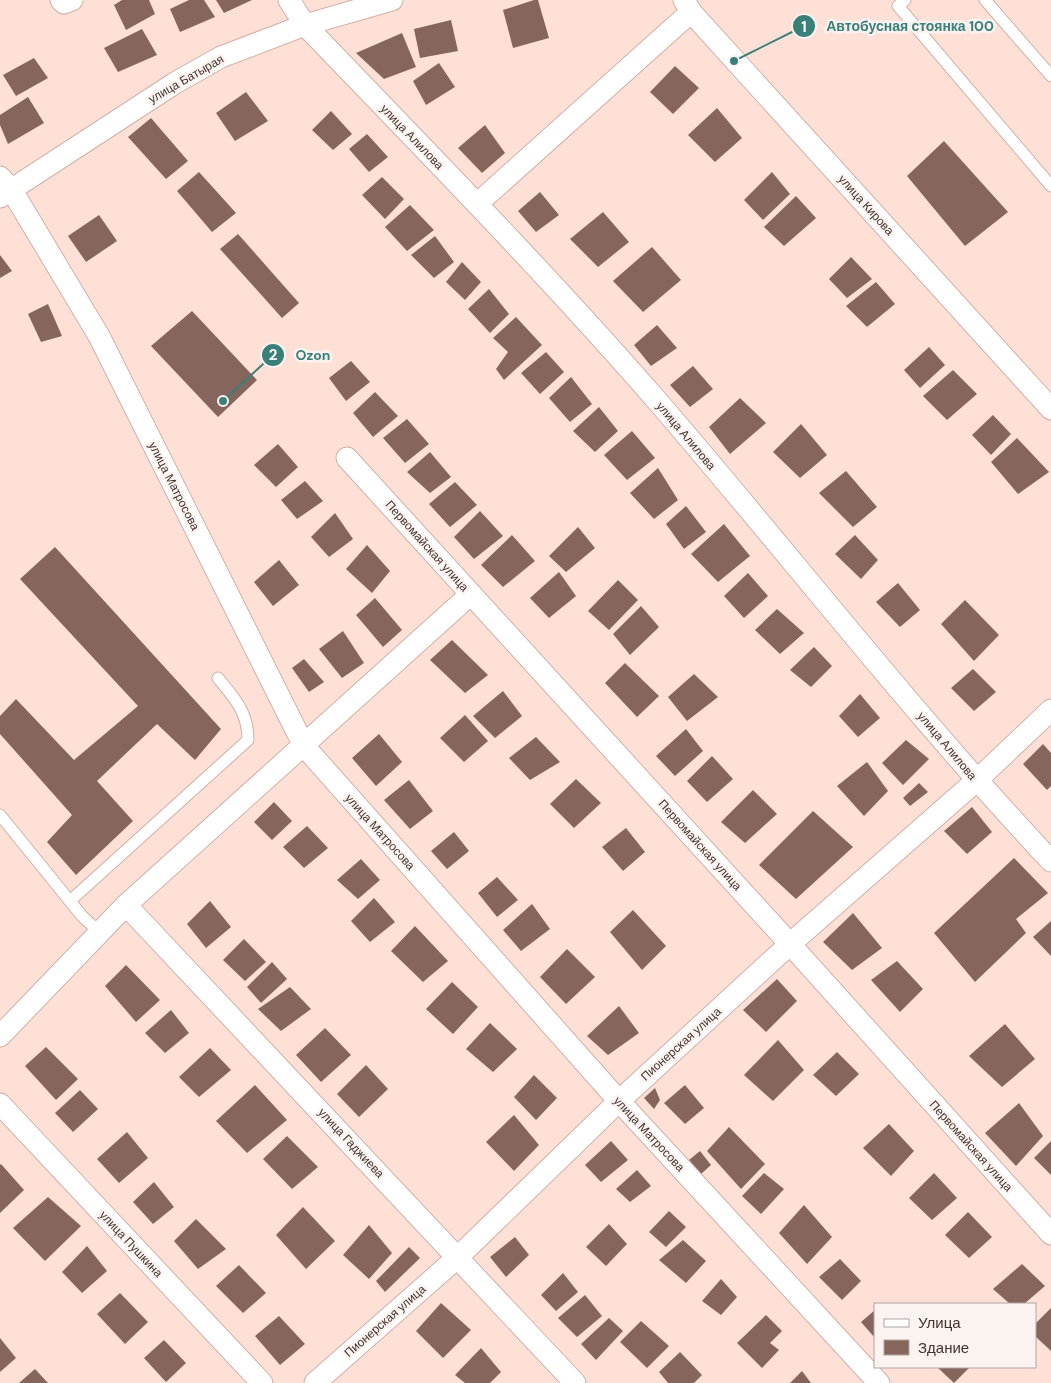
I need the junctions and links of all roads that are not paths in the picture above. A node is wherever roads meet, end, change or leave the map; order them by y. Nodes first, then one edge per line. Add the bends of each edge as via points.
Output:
1 (61, 0) edge
2 (72, 0) edge
3 (288, 0) edge
4 (392, 0) edge
5 (905, 0) edge
6 (985, 0) edge
7 (687, 6) edge
8 (305, 25) junction
9 (1051, 76) edge
10 (1051, 186) edge
11 (4, 188) edge
12 (476, 204) junction
13 (1050, 405) edge
14 (347, 458) dead end
15 (471, 594) junction
16 (218, 678) dead end
17 (1051, 710) edge
18 (304, 746) junction
19 (976, 781) junction
20 (0, 815) edge
21 (1051, 860) edge
22 (70, 901) junction
23 (126, 905) junction
24 (99, 932) junction
25 (790, 944) junction
26 (0, 1036) edge
27 (619, 1101) junction
28 (0, 1104) edge
29 (1051, 1234) edge
30 (458, 1257) junction
31 (262, 1383) edge
32 (315, 1383) edge
33 (575, 1383) edge
34 (879, 1383) edge

1 - 2 street via 64,3
3 - 8 street, улица Алилова
4 - 8 street, улица Батырая
5 - 10 lane via 898,6
6 - 9 lane
7 - 12 street
7 - 13 street, улица Кирова
8 - 11 street, улица Батырая via 222,57
8 - 12 street, улица Алилова
11 - 18 street, улица Матросова via 99,336
12 - 19 street, улица Алилова via 658,402
14 - 15 street, Первомайская улица
15 - 18 street
15 - 25 street, Первомайская улица
16 - 22 lane via 238,704 248,724 248,740
17 - 19 street, Пионерская улица
18 - 23 street
18 - 27 street, улица Матросова
19 - 21 street, улица Алилова
19 - 25 street, Пионерская улица
20 - 22 lane
22 - 24 lane
23 - 24 street
23 - 30 street, улица Гаджиева
24 - 26 street
25 - 27 street, Пионерская улица
25 - 29 street, Первомайская улица
27 - 30 street, Пионерская улица
27 - 34 street, улица Матросова
28 - 31 street, улица Пушкина
30 - 32 street, Пионерская улица
30 - 33 street, улица Гаджиева

